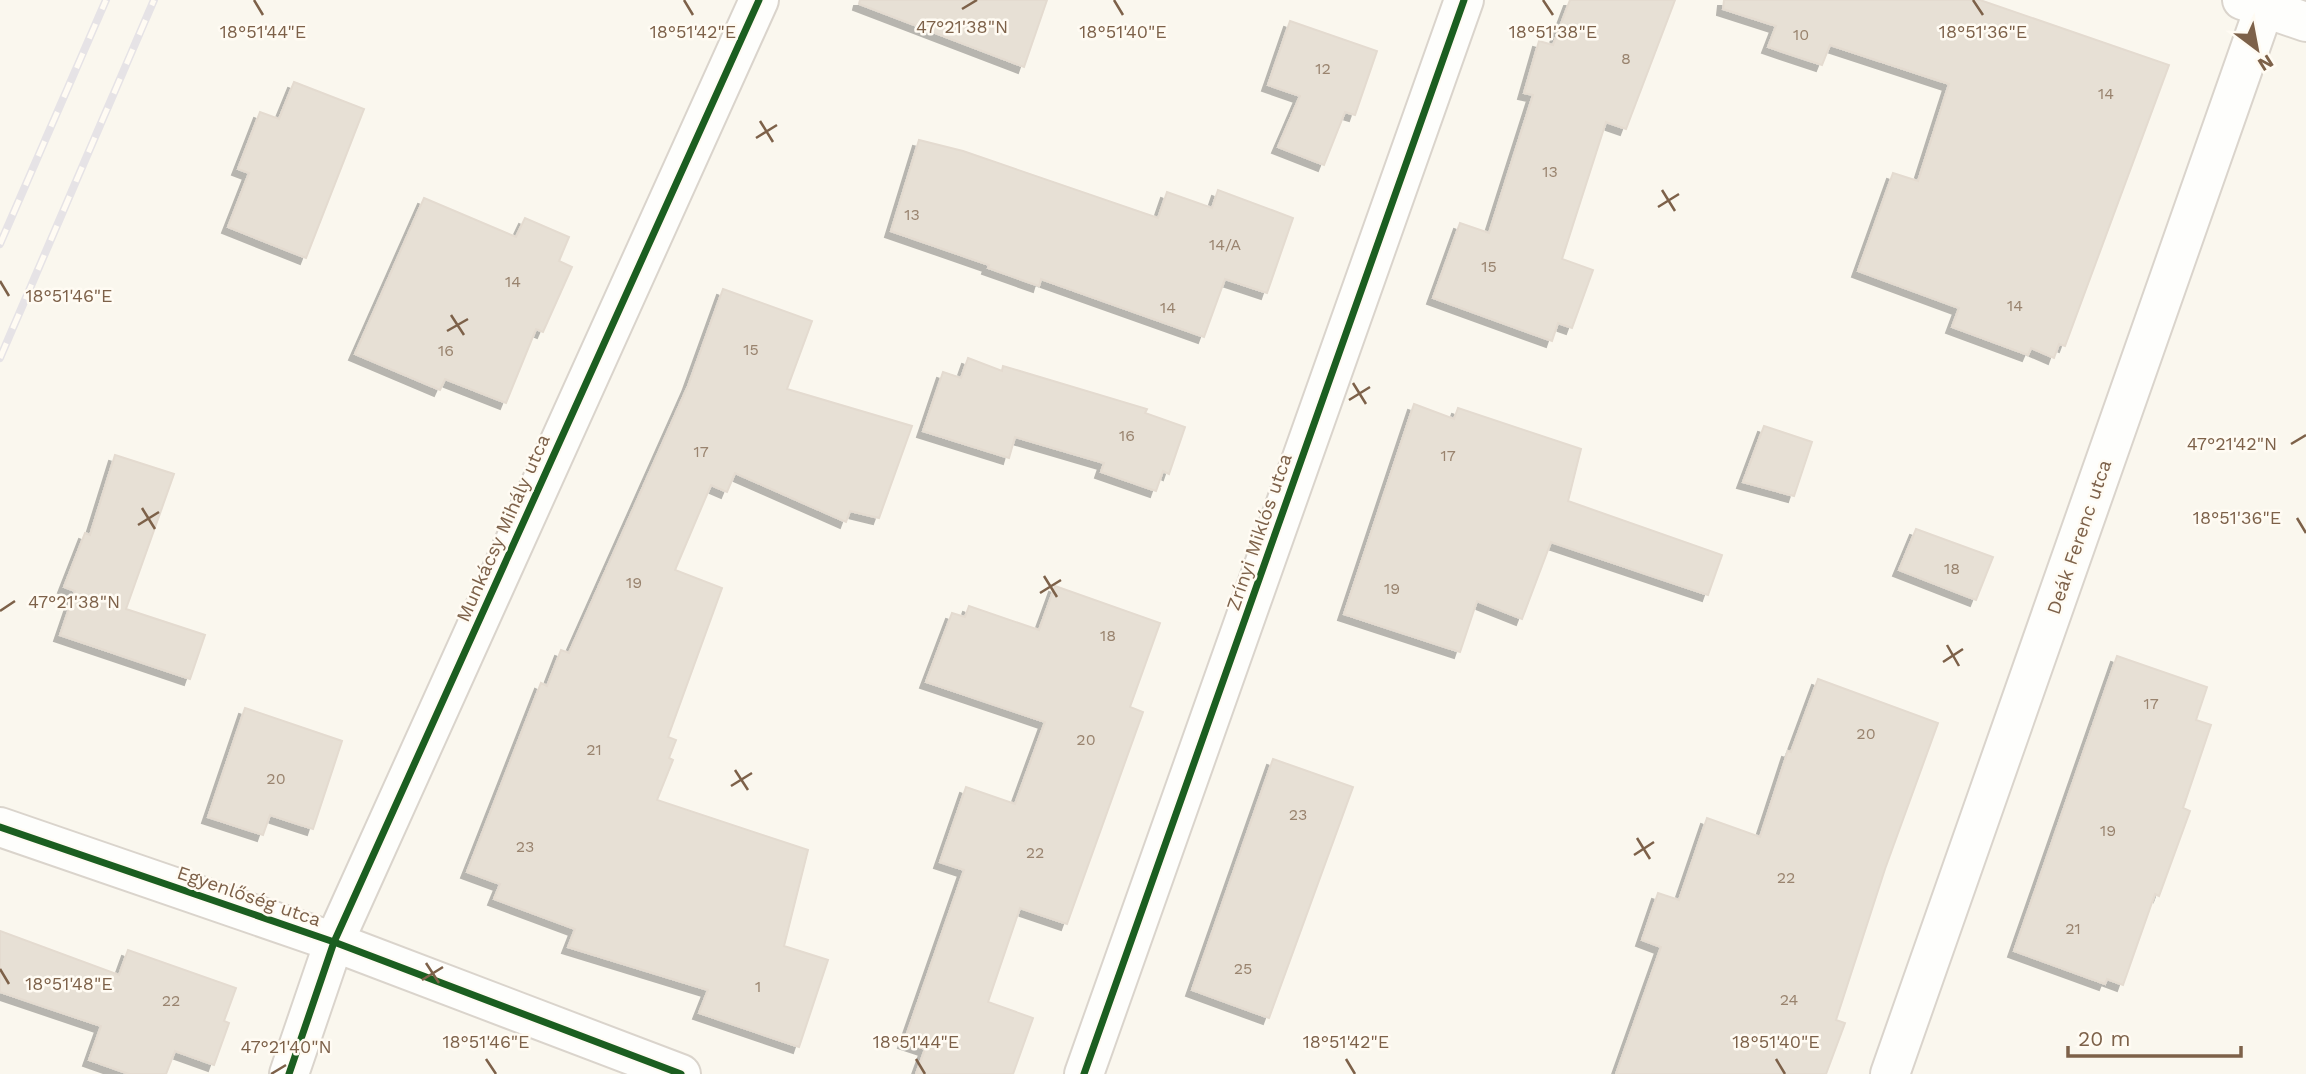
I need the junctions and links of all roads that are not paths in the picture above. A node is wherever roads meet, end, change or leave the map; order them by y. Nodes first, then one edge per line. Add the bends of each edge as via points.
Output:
1 (758, 0) edge
2 (1464, 0) edge
3 (2258, 3) edge
4 (2306, 22) edge
5 (0, 827) edge
6 (334, 942) junction
7 (289, 1074) edge
8 (681, 1074) edge
9 (1084, 1074) edge
10 (1890, 1074) edge

1 - 6 street, Munkácsy Mihály utca
2 - 9 street, Zrínyi Miklós utca
3 - 4 street
3 - 10 street, Deák Ferenc utca
5 - 6 street, Egyenlőség utca
6 - 7 street, Munkácsy Mihály utca
6 - 8 street, Egyenlőség utca

